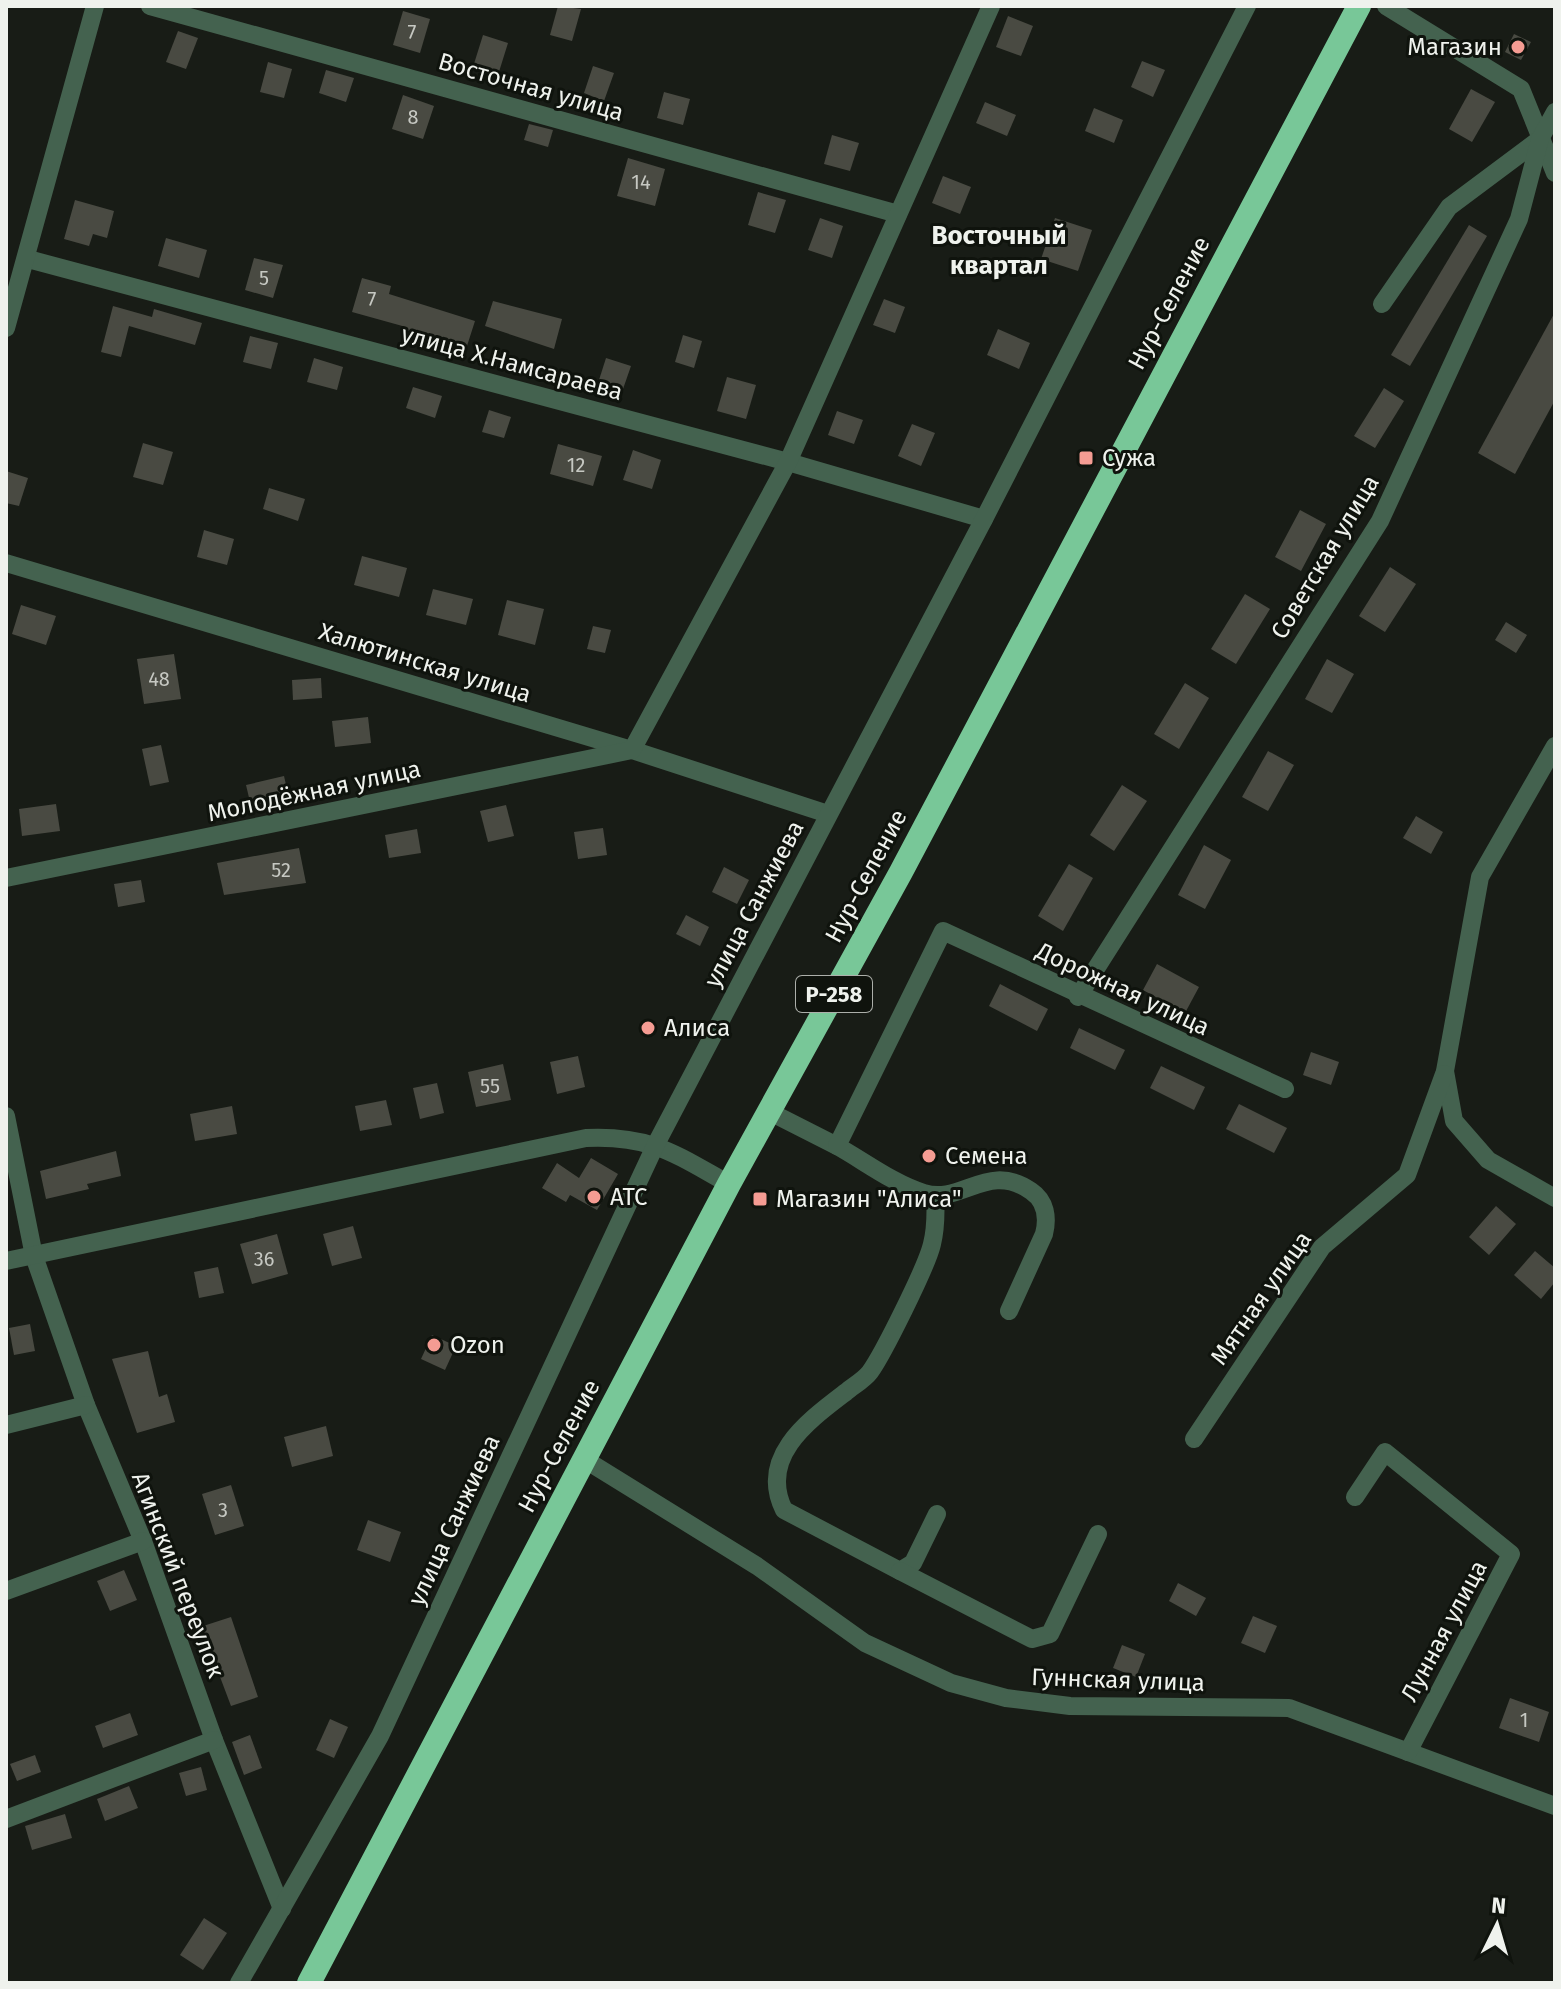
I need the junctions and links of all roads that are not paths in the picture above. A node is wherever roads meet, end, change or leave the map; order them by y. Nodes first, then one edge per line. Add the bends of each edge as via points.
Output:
1 (95, 6) edge
2 (150, 6) edge
3 (991, 6) edge
4 (1247, 6) edge
5 (1359, 6) edge
6 (1386, 6) edge
7 (1555, 112) edge
8 (1540, 139) junction
9 (1555, 173) edge
10 (898, 214) junction
11 (28, 259) junction
12 (1382, 304) dead end
13 (6, 328) edge
14 (788, 462) junction
15 (984, 519) junction
16 (6, 563) edge
17 (1555, 746) edge
18 (632, 750) junction
19 (828, 814) junction
20 (6, 878) edge
21 (1078, 997) junction
22 (1445, 1071) junction
23 (1285, 1089) dead end
24 (770, 1112) junction
25 (6, 1116) edge
26 (656, 1144) junction
27 (837, 1146) junction
28 (729, 1184) junction
29 (935, 1195) junction
30 (1555, 1198) edge
31 (34, 1256) junction
32 (6, 1261) edge
33 (1009, 1311) dead end
34 (86, 1405) junction
35 (6, 1425) edge
36 (1194, 1439) dead end
37 (584, 1459) junction
38 (1355, 1497) dead end
39 (937, 1514) dead end
40 (1098, 1534) dead end
41 (143, 1541) junction
42 (900, 1571) junction
43 (6, 1591) edge
44 (214, 1740) junction
45 (1408, 1752) junction
46 (1555, 1806) edge
47 (6, 1819) edge
48 (282, 1909) junction
49 (239, 1983) edge
50 (309, 1983) edge

1 - 11 street
2 - 10 street, Восточная улица
3 - 10 street
4 - 15 street, улица Санжиева
5 - 24 highway, Нур-Селение / Р-258
6 - 8 street via 1521,89
7 - 8 street, Советская улица
8 - 9 street
8 - 12 street via 1449,207
8 - 21 street, Советская улица via 1519,219 1380,521
10 - 14 street
11 - 13 street
11 - 14 street, улица Х.Намсараева
14 - 15 street, улица Х.Намсараева
14 - 18 street
15 - 19 street, улица Санжиева
16 - 18 street, Халютинская улица
17 - 22 street via 1480,877
18 - 19 street, Халютинская улица
18 - 20 street, Молодёжная улица
19 - 26 street, улица Санжиева
21 - 23 street, Дорожная улица
21 - 27 street, Дорожная улица via 943,931
22 - 30 street via 1454,1121 1488,1160
22 - 36 street, Мятная улица via 1407,1175 1322,1247
24 - 27 street
24 - 28 highway, Нур-Селение / Р-258
25 - 31 street, Агинский переулок
26 - 28 street
26 - 31 street via 621,1136 586,1138
26 - 48 street, улица Санжиева via 380,1736
27 - 29 street via 922,1193
28 - 37 highway, Нур-Селение / Р-258
29 - 33 street via 994,1179 1038,1196 1047,1221 1044,1234
29 - 42 street via 931,1248 869,1374 803,1426 775,1474 784,1510
31 - 32 street
31 - 34 street, Агинский переулок
34 - 35 street
34 - 41 street, Агинский переулок
37 - 45 street, Гуннская улица via 757,1566 865,1643 951,1683 1006,1698 1070,1706 1289,1708
37 - 50 highway, Нур-Селение / Р-258
38 - 45 street, Лунная улица via 1385,1452 1511,1554
39 - 42 street via 913,1563
40 - 42 street via 1050,1634 1032,1639
41 - 43 street
41 - 44 street, Агинский переулок
44 - 47 street
44 - 48 street, Агинский переулок
45 - 46 street, Гуннская улица
48 - 49 street, улица Санжиева

